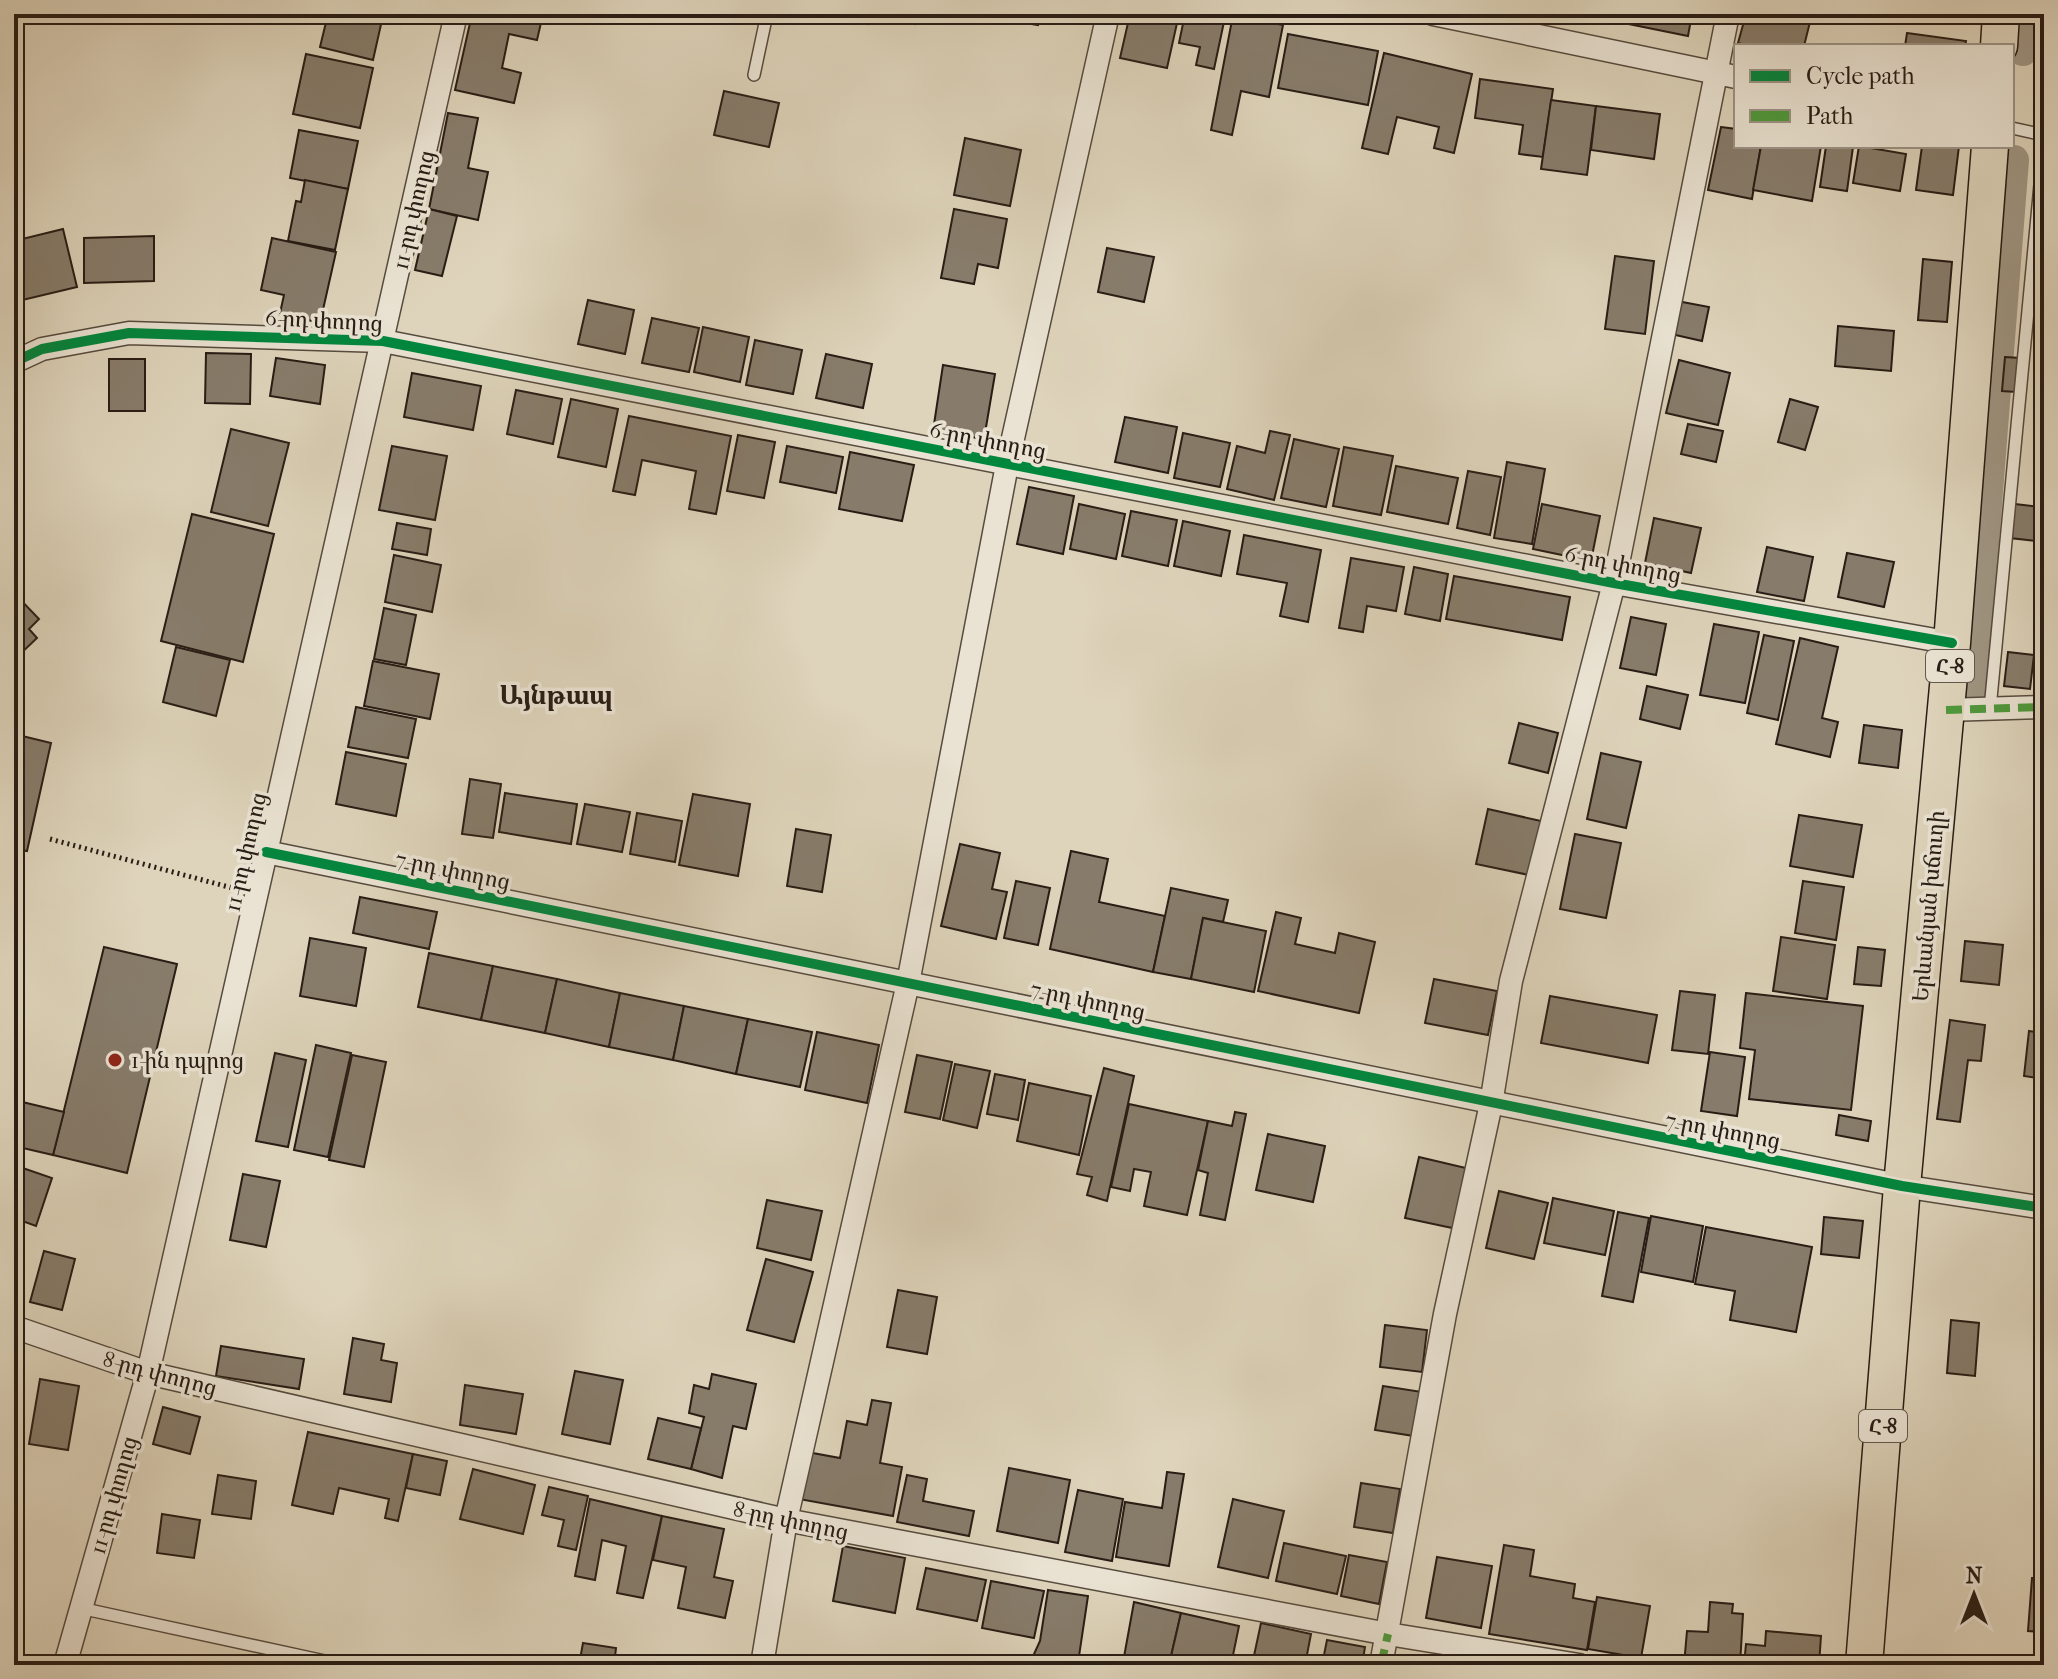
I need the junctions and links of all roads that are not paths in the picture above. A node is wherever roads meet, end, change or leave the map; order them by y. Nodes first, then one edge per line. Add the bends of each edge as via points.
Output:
1 (456, 14) edge
2 (767, 14) edge
3 (1108, 14) edge
4 (1433, 14) edge
5 (1728, 14) edge
6 (2001, 14) edge
7 (1999, 44) edge
8 (754, 75) dead end
9 (1726, 75) edge
10 (2014, 128) edge
11 (2044, 135) edge
12 (2044, 143) edge
13 (1990, 148) edge
14 (383, 341) junction
15 (14, 362) edge
16 (1007, 465) junction
17 (1614, 583) junction
18 (1952, 643) junction
19 (2044, 707) edge
20 (1990, 709) junction
21 (1946, 710) junction
22 (266, 852) junction
23 (908, 983) junction
24 (1491, 1104) junction
25 (1902, 1186) junction
26 (2044, 1208) edge
27 (14, 1327) edge
28 (148, 1373) junction
29 (786, 1520) junction
30 (80, 1608) junction
31 (1388, 1634) junction
32 (65, 1665) edge
33 (343, 1665) edge
34 (762, 1665) edge
35 (1381, 1665) edge
36 (1579, 1665) edge
37 (1864, 1665) edge

1 - 14 street, 11-րդ փողոց
2 - 8 lane
3 - 16 street
4 - 9 street
5 - 9 street
6 - 7 main road
9 - 17 street
10 - 11 lane
12 - 20 lane
13 - 18 main road, Երևանյան խճուղի / Հ-8
14 - 15 street, 6-րդ փողոց via 129,333 42,349
14 - 16 street, 6-րդ փողոց
14 - 22 street, 11-րդ փողոց
16 - 17 street, 6-րդ փողոց
16 - 23 street
17 - 18 street, 6-րդ փողոց
17 - 24 street via 1511,981
18 - 21 main road, Երևանյան խճուղի / Հ-8
19 - 20 street
20 - 21 street
21 - 25 main road, Երևանյան խճուղի / Հ-8
22 - 23 street, 7-րդ փողոց
22 - 28 street, 11-րդ փողոց
23 - 24 street, 7-րդ փողոց
23 - 29 street
24 - 25 street, 7-րդ փողոց
24 - 31 street via 1445,1314
25 - 26 street
25 - 37 main road, Երևանյան խճուղի / Հ-8
27 - 28 street, 8-րդ փողոց
28 - 29 street, 8-րդ փողոց
28 - 30 street, 11-րդ փողոց
29 - 31 street, 8-րդ փողոց
29 - 34 street
30 - 32 street, 11-րդ փողոց
30 - 33 lane
31 - 35 street
31 - 36 street, 8-րդ փողոց

